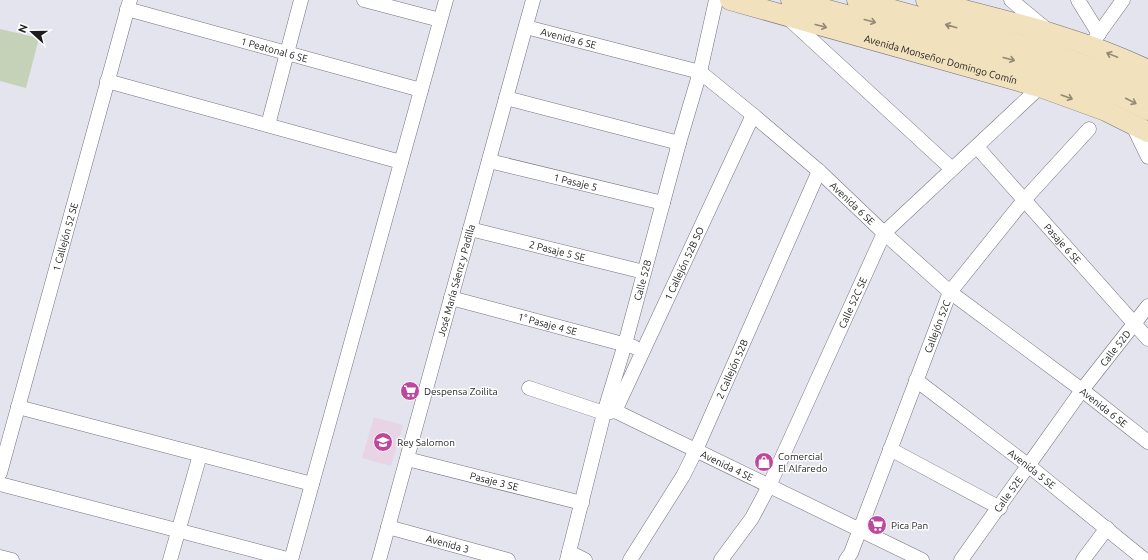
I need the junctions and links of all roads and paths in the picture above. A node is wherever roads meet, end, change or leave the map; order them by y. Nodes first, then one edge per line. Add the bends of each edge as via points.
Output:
1 (301, 0) edge
2 (364, 0) edge
3 (446, 0) edge
4 (533, 0) edge
5 (716, 0) edge
6 (730, 0) edge
7 (857, 0) edge
8 (926, 0) edge
9 (1011, 0) edge
10 (1078, 0) edge
11 (1123, 0) edge
12 (128, 5) edge
13 (788, 8) edge
14 (440, 20) junction
15 (526, 27) junction
16 (1049, 32) junction
17 (1095, 40) junction
18 (978, 42) junction
19 (287, 53) junction
20 (1148, 70) edge
21 (700, 72) junction
22 (107, 81) junction
23 (1040, 87) junction
24 (421, 90) junction
25 (1148, 90) edge
26 (506, 98) junction
27 (1148, 110) edge
28 (753, 115) junction
29 (268, 125) junction
30 (1140, 128) edge
31 (1089, 129) dead end
32 (679, 143) junction
33 (977, 147) junction
34 (1148, 157) edge
35 (489, 161) junction
36 (401, 162) junction
37 (952, 169) junction
38 (819, 171) junction
39 (1024, 200) junction
40 (663, 203) junction
41 (470, 229) junction
42 (884, 233) junction
43 (644, 272) junction
44 (950, 292) junction
45 (451, 298) junction
46 (1148, 306) edge
47 (1133, 323) junction
48 (1148, 339) edge
49 (625, 344) junction
50 (644, 349) junction
51 (916, 380) junction
52 (529, 388) dead end
53 (1082, 390) junction
54 (18, 407) junction
55 (609, 412) junction
56 (1148, 442) edge
57 (890, 449) junction
58 (696, 450) junction
59 (200, 455) junction
60 (406, 459) junction
61 (1029, 466) junction
62 (0, 473) edge
63 (0, 484) edge
64 (312, 484) junction
65 (768, 486) junction
66 (582, 503) junction
67 (1000, 508) junction
68 (388, 526) junction
69 (1106, 528) junction
70 (178, 530) junction
71 (859, 530) junction
72 (0, 556) edge
73 (568, 556) edge
74 (12, 560) edge
75 (170, 560) edge
76 (291, 560) edge
77 (379, 560) edge
78 (508, 560) edge
79 (585, 560) edge
80 (630, 560) edge
81 (721, 560) edge
82 (846, 560) edge
83 (922, 560) edge
84 (962, 560) edge
85 (1083, 560) edge
86 (1145, 560) edge

1 - 19 street
2 - 14 street
3 - 14 street
4 - 15 street, José María Sáenz y Padilla
5 - 21 street, Calle 52B
6 - 13 main road, Avenida Monseñor Domingo Comín
18 -> 7 main road, Avenida Monseñor Domingo Comín
8 - 18 main road, Avenida Monseñor Domingo Comín
9 - 16 street
10 - 17 street
11 - 17 street
12 - 19 street, 1 Peatonal 6 SE
12 - 22 street, 1 Callejón 52 SE
13 -> 18 main road, Avenida Monseñor Domingo Comín
13 - 37 street
14 - 24 street
15 - 21 street, Avenida 6 SE
15 - 26 street, José María Sáenz y Padilla
16 - 17 main road, Avenida Monseñor Domingo Comín
16 - 18 main road, Avenida Monseñor Domingo Comín
20 -> 17 main road, Avenida Monseñor Domingo Comín
18 - 23 main road, Avenida Monseñor Domingo Comín
18 - 25 main road, Avenida Monseñor Domingo Comín via 1047,52 1128,80
18 -> 27 main road, Avenida Monseñor Domingo Comín via 1118,95
19 - 24 street, 1 Peatonal 6 SE
19 - 29 street
21 - 28 street, Avenida 6 SE
21 - 32 street, Calle 52B
22 - 29 street
22 - 54 street, 1 Callejón 52 SE
23 -> 30 main road, Avenida Monseñor Domingo Comín
23 - 33 street, Calle 52C SE
24 - 36 street
26 - 32 street
26 - 35 street, José María Sáenz y Padilla
28 - 38 street, Avenida 6 SE
28 - 50 street, 1 Callejón 52B SO
29 - 36 street
30 - 34 street
31 - 39 street, Callejón 52C
32 - 40 street, Calle 52B
33 - 37 street, Calle 52C SE
33 - 39 street, Pasaje 6 SE
35 - 40 street, 1 Pasaje 5
35 - 41 street, José María Sáenz y Padilla
36 - 64 street
37 - 42 street, Calle 52C SE
38 - 42 street, Avenida 6 SE
38 - 58 street, 2 Callejón 52B
39 - 44 street, Callejón 52C
39 - 47 street, Pasaje 6 SE
40 - 43 street, Calle 52B
41 - 43 street, 2 Pasaje 5 SE
41 - 45 street, José María Sáenz y Padilla
42 - 44 street, Avenida 6 SE
42 - 65 street, Calle 52C SE
43 - 49 street, Calle 52B
44 - 51 street, Callejón 52C
44 - 53 street, Avenida 6 SE
45 - 49 street, 1° Pasaje 4 SE
45 - 60 street, José María Sáenz y Padilla
46 - 47 street, Calle 52D
47 - 48 street, Pasaje 6 SE
47 - 53 street, Calle 52D
49 - 50 street, 1° Pasaje 4 SE
49 - 55 street, Calle 52B
50 - 55 street, 1 Callejón 52B SO
51 - 57 street, Callejón 52C
51 - 61 street, Avenida 5 SE
52 - 55 street, Avenida 4 SE
53 - 56 street, Avenida 6 SE
53 - 61 street, Calle 52E
54 - 59 street
54 - 62 street, 1 Callejón 52 SE
55 - 58 street, Avenida 4 SE
55 - 66 street, Calle 52B
57 - 67 street
57 - 71 street, Callejón 52C
58 - 65 street, Avenida 4 SE
58 - 80 street, 2 Callejón 52B via 683,476
59 - 64 street
59 - 70 street
60 - 66 street, Pasaje 3 SE
60 - 68 street, José María Sáenz y Padilla
61 - 67 street, Calle 52E
61 - 69 street, Avenida 5 SE
63 - 70 street
64 - 76 street
65 - 71 street, Avenida 4 SE
65 - 81 street, Calle 52C SE via 752,518
66 - 73 street, Calle 52B
67 - 84 street, Calle 52E
68 - 77 street, José María Sáenz y Padilla
68 - 78 street, Avenida 3
69 - 85 street
69 - 86 street, Avenida 5 SE
70 - 75 street
70 - 76 street
71 - 82 street, Callejón 52C
71 - 83 street, Avenida 4 SE
72 - 74 street
73 - 79 street

